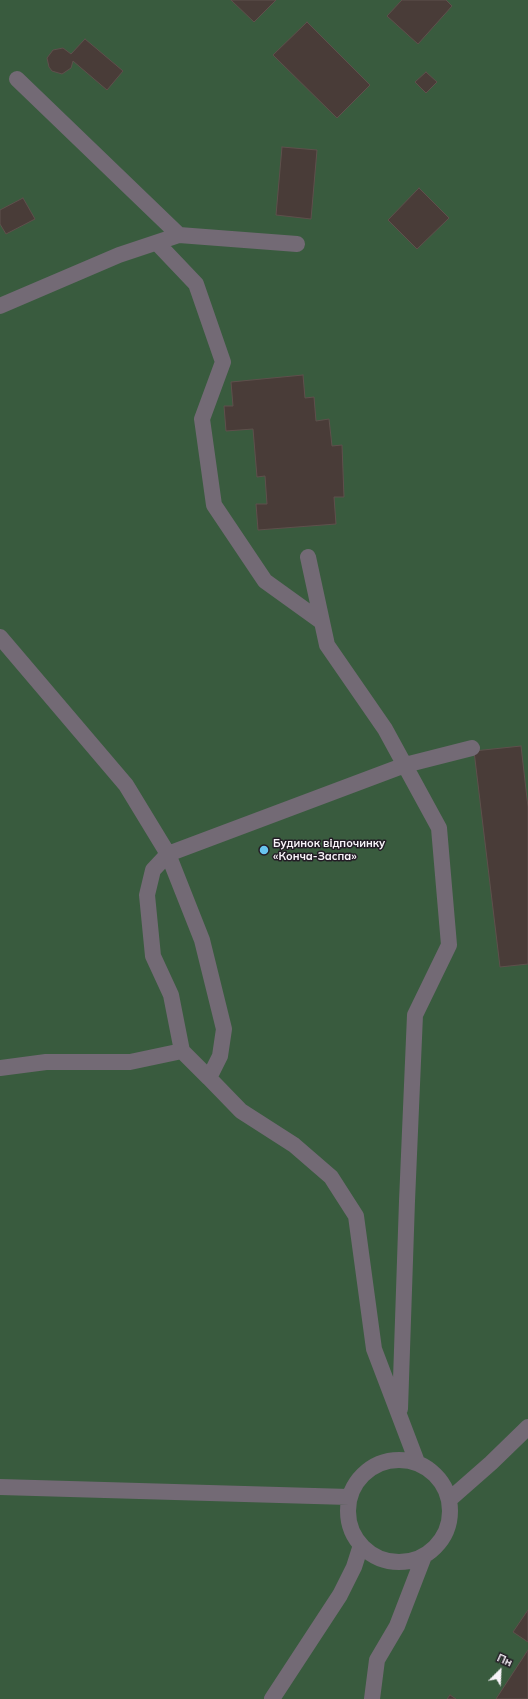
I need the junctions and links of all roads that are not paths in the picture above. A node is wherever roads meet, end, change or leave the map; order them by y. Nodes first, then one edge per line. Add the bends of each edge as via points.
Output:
1 (18, 79) dead end
2 (179, 235) junction
3 (157, 243) junction
4 (297, 244) dead end
5 (0, 306) edge
6 (308, 557) dead end
7 (322, 622) junction
8 (0, 637) edge
9 (472, 748) dead end
10 (405, 765) junction
11 (168, 854) junction
12 (182, 1051) junction
13 (0, 1068) edge
14 (209, 1078) junction
15 (400, 1417) junction
16 (528, 1427) edge
17 (417, 1462) junction
18 (0, 1487) edge
19 (349, 1497) junction
20 (450, 1499) junction
21 (360, 1545) junction
22 (424, 1556) junction
23 (272, 1699) edge
24 (372, 1699) edge

1 - 2 lane
2 - 3 lane
2 - 4 lane
3 - 5 lane via 119,256
3 - 7 lane via 196,284 223,362 202,419 214,505 265,581
6 - 7 lane
7 - 10 lane via 327,645 385,730
8 - 11 lane via 126,785
9 - 10 lane
10 - 11 lane
10 - 15 lane via 440,828 449,945 415,1015 406,1201
11 - 12 lane via 153,870 147,895 153,956 171,995
11 - 14 lane via 202,940 224,1029 220,1056
12 - 13 lane via 130,1062 46,1062
12 - 14 lane
14 - 15 lane via 241,1112 294,1145 332,1176 356,1216 374,1349
15 - 17 lane
16 - 20 lane via 492,1463
17 - 19 lane via 401,1459 384,1461 368,1469 356,1481
17 - 20 lane via 436,1475 443,1483
18 - 19 lane
19 - 21 lane via 351,1531
20 - 22 lane via 451,1516 447,1532 437,1546
21 - 22 lane via 374,1556 390,1561 408,1562
21 - 23 lane via 354,1567 340,1595
22 - 24 lane via 398,1626 377,1660

